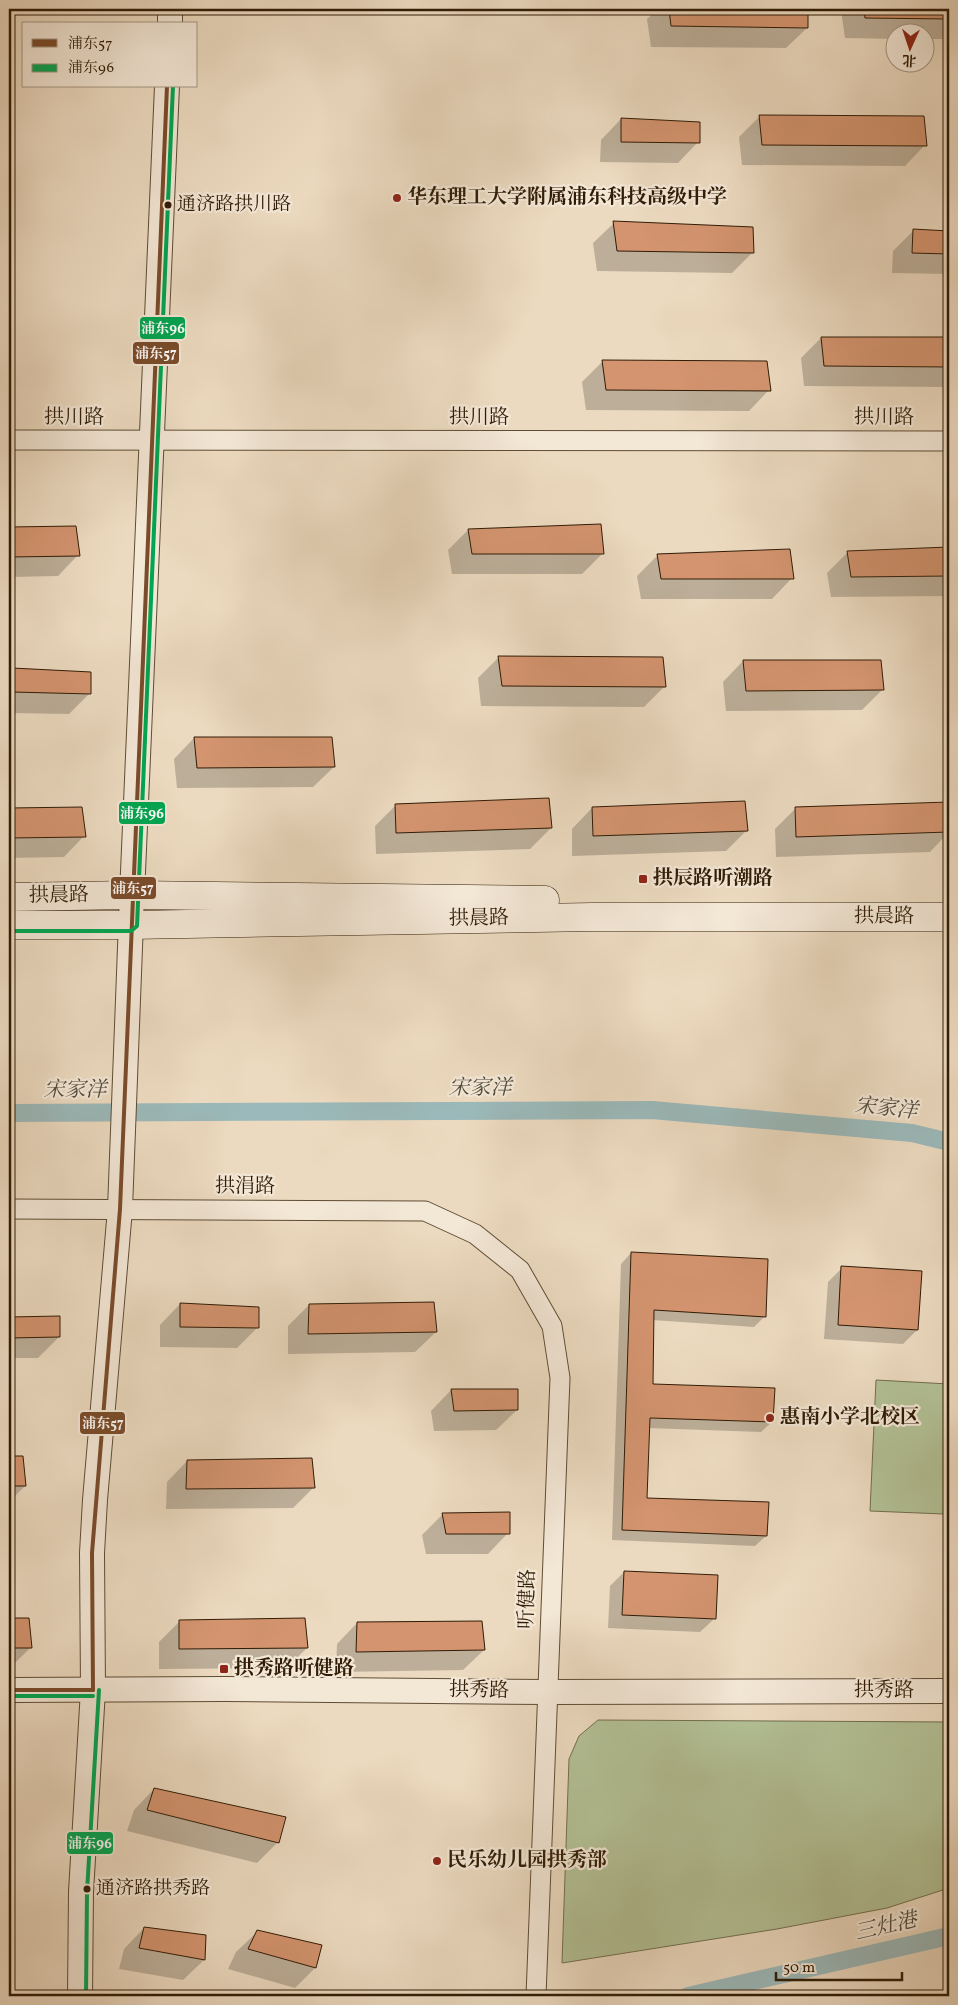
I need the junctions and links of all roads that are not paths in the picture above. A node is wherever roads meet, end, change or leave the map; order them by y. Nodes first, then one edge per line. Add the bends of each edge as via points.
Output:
1 (170, 9) edge
2 (170, 22) edge
3 (167, 88) edge
4 (9, 440) edge
5 (152, 440) junction
6 (949, 441) edge
7 (132, 895) junction
8 (9, 897) edge
9 (949, 899) edge
10 (949, 918) edge
11 (9, 925) edge
12 (132, 925) junction
13 (9, 1209) edge
14 (120, 1209) junction
15 (475, 1234) joint
16 (9, 1690) edge
17 (93, 1690) junction
18 (949, 1691) edge
19 (547, 1692) junction
20 (80, 1996) edge
21 (536, 1996) edge

1 - 2 street
3 - 5 street
4 - 5 street, 拱川路
5 - 6 street, 拱川路
5 - 7 street
7 - 8 main road, 拱晨路
7 - 9 main road, 拱晨路 via 446,900
7 - 12 street
10 - 12 main road, 拱晨路 via 592,917
11 - 12 main road, 拱晨路
12 - 14 street
13 - 14 street, 拱涓路
14 - 15 street, 拱涓路 via 425,1211
14 - 17 street via 92,1553
15 - 19 street, 听健路 via 520,1270 552,1326 560,1378
16 - 17 street, 拱秀路
17 - 19 street, 拱秀路 via 224,1688
17 - 20 street via 81,1892
18 - 19 street, 拱秀路
19 - 21 street, 听健路

